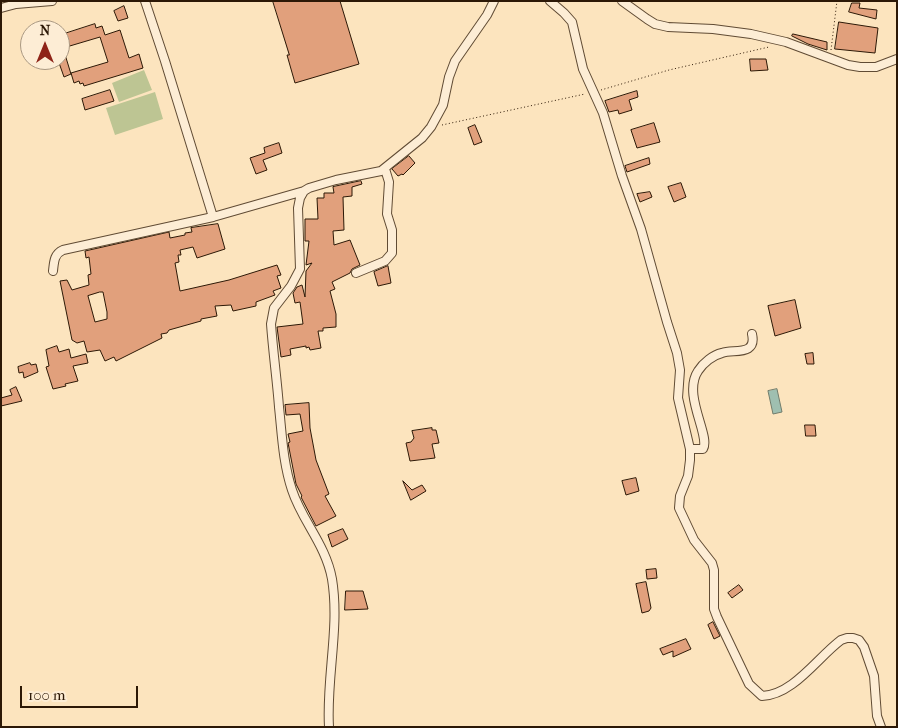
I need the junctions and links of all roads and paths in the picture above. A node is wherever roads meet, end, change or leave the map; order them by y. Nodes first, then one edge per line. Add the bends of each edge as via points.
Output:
1 (52, 1) edge
2 (145, 1) edge
3 (494, 1) edge
4 (550, 1) edge
5 (622, 1) edge
6 (837, 1) edge
7 (1, 8) edge
8 (768, 47) dead end
9 (830, 58) junction
10 (897, 59) edge
11 (594, 92) junction
12 (431, 127) junction
13 (385, 169) junction
14 (304, 191) junction
15 (213, 217) junction
16 (53, 272) dead end
17 (356, 273) dead end
18 (752, 334) dead end
19 (690, 448) junction
20 (328, 727) edge
21 (881, 727) edge

1 - 7 street
2 - 15 street
3 - 12 street via 455,61 443,106
4 - 11 street via 572,22 581,62
5 - 9 street via 655,24 752,34
6 - 9 path
8 - 11 path via 669,70
9 - 10 street via 860,67 876,67
11 - 12 path
11 - 19 street via 641,229 677,353 680,370 678,398
12 - 13 street
13 - 14 street via 320,184
13 - 17 street via 389,182 387,214 392,230 392,253 385,261
14 - 15 street
14 - 20 street via 298,208 300,269 274,308 271,324 287,473 297,504 319,542 332,578 334,624
15 - 16 street via 63,250 55,257
18 - 19 street via 748,348 715,355 696,372 694,397 706,441 703,449
19 - 21 street via 689,468 679,508 694,540 712,563 714,609 749,684 762,696 780,692 841,640 854,638 864,647 874,676

